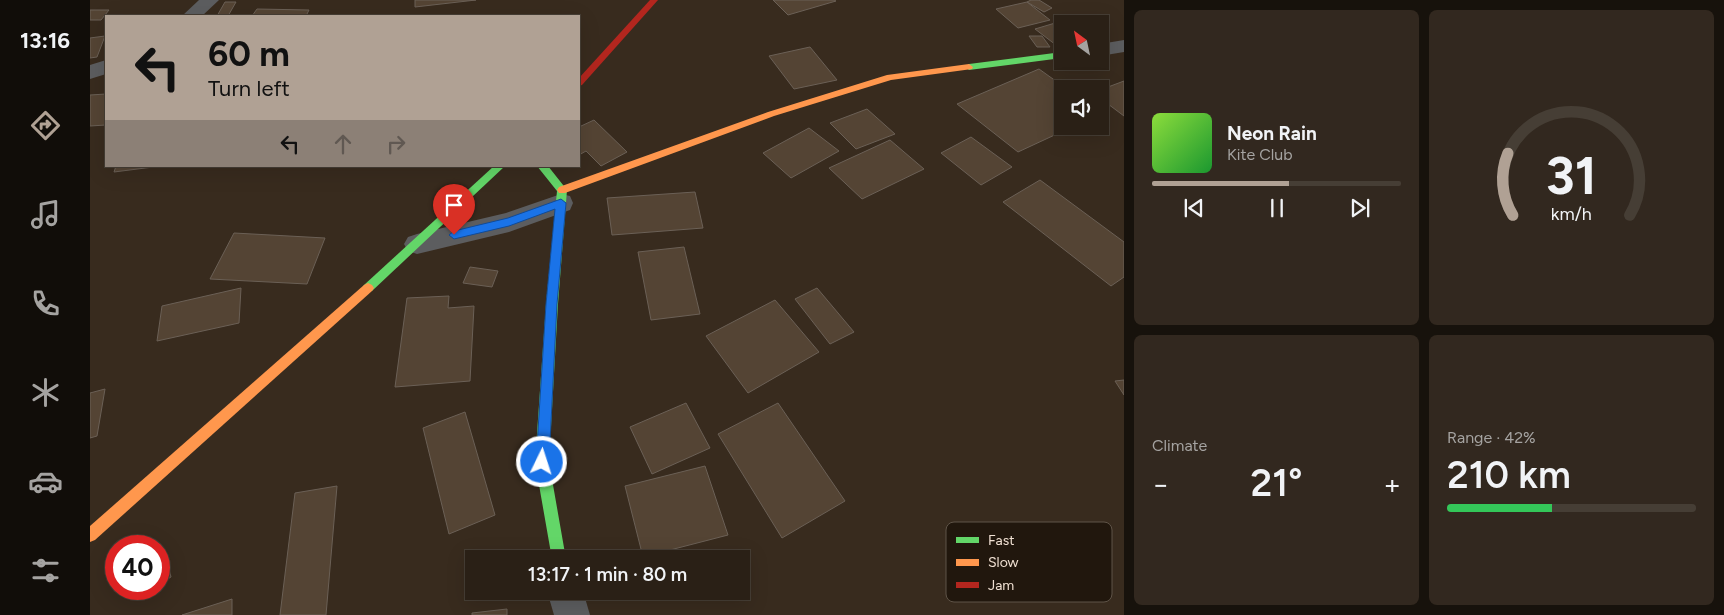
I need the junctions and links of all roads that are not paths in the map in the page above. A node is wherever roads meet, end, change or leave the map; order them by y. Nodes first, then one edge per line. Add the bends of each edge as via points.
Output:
1 (210, 0) edge
2 (654, 0) edge
3 (192, 15) edge
4 (1124, 46) edge
5 (1109, 48) edge
6 (1054, 56) edge
7 (105, 67) edge
8 (90, 72) edge
9 (580, 82) edge
10 (499, 167) edge
11 (543, 167) edge
12 (562, 196) junction
13 (417, 244) junction
14 (90, 535) edge
15 (557, 550) edge
16 (568, 600) edge
17 (572, 615) edge

1 - 3 street
2 - 9 street
4 - 5 street
6 - 12 street via 890,77 771,114
7 - 8 street
10 - 13 street
11 - 12 street
12 - 13 street via 509,222
12 - 15 street via 542,462
13 - 14 street
16 - 17 street

